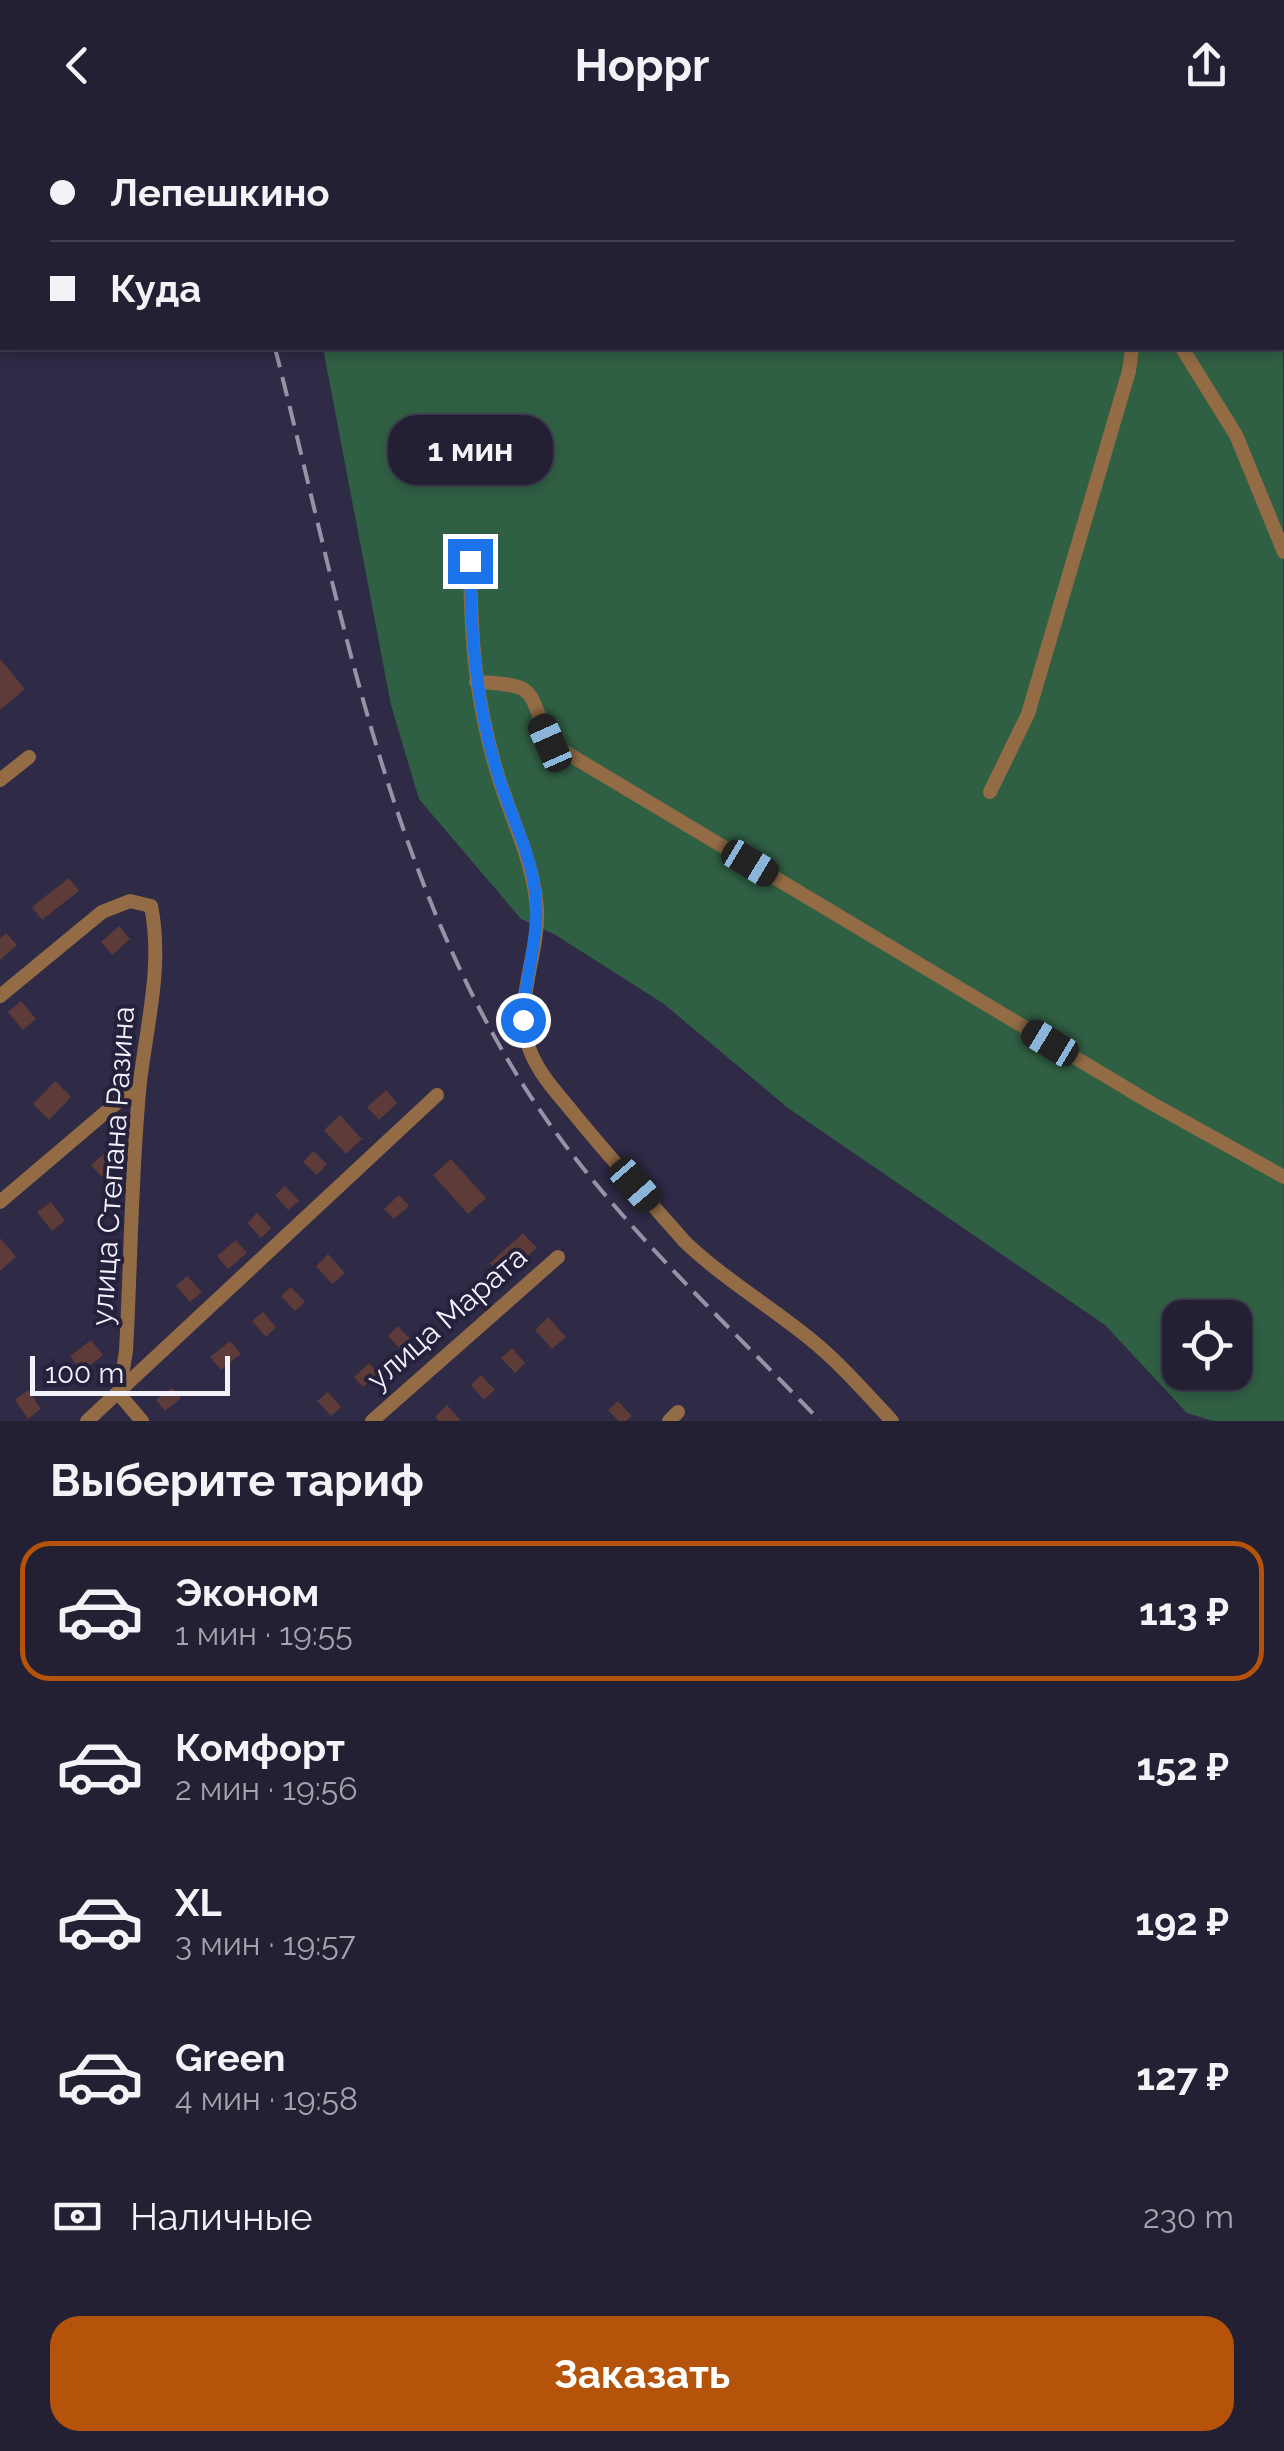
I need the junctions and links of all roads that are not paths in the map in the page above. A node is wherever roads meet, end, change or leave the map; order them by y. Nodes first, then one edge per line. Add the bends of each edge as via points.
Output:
1 (1132, 350) edge
2 (1183, 350) edge
3 (1284, 552) edge
4 (470, 561) dead end
5 (476, 682) junction
6 (29, 757) dead end
7 (0, 780) edge
8 (990, 792) dead end
9 (0, 996) edge
10 (140, 1083) junction
11 (436, 1095) dead end
12 (1280, 1170) edge
13 (0, 1202) edge
14 (558, 1257) dead end
15 (119, 1394) junction
16 (87, 1421) edge
17 (142, 1421) edge
18 (372, 1421) edge
19 (892, 1421) edge

1 - 8 street via 1028,714
2 - 3 street via 1236,435
4 - 5 street
5 - 12 street via 517,684 533,697 550,743 1150,1103
5 - 19 street via 535,889 523,1020 532,1058 685,1242 824,1350
6 - 7 street
9 - 10 street, улица Степана Разина via 102,912 130,901 151,906 156,979
10 - 13 street
10 - 15 street, улица Степана Разина
11 - 15 street
14 - 18 street, улица Марата
15 - 16 street
15 - 17 street

